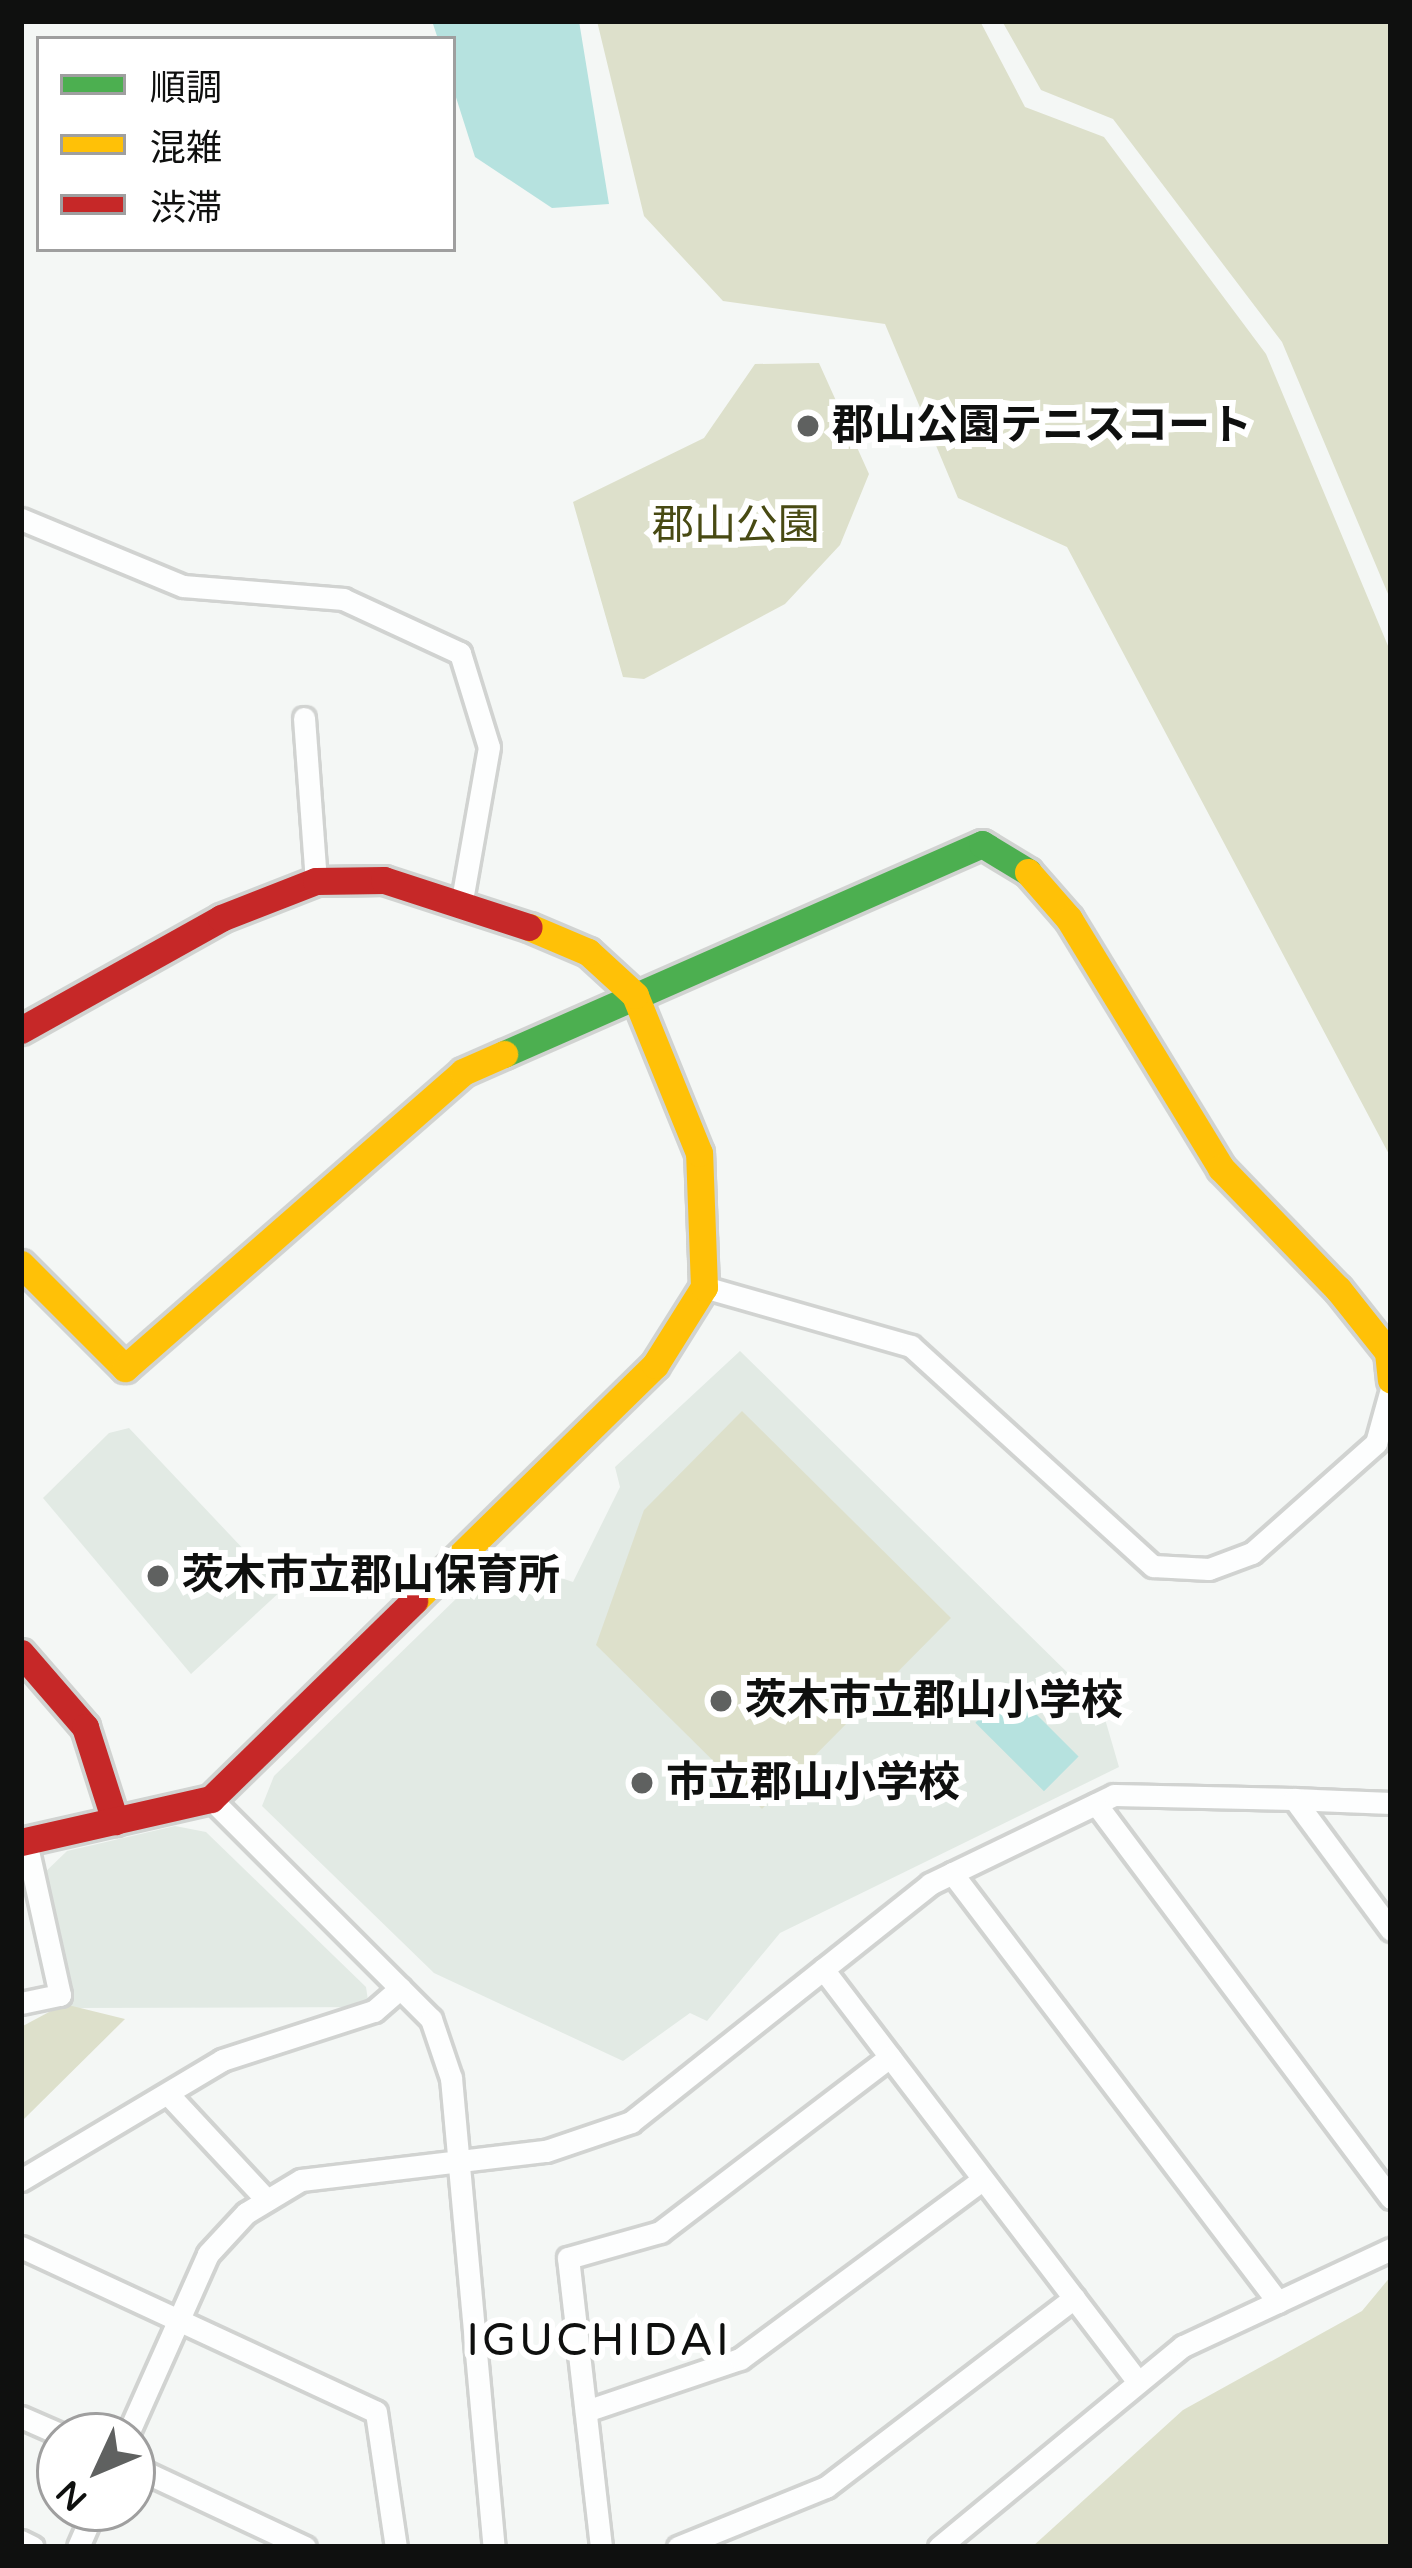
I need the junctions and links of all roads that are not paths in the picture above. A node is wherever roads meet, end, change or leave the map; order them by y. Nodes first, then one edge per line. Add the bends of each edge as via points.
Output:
1 (21, 519) edge
2 (304, 718) dead end
3 (316, 880) junction
4 (462, 901) junction
5 (635, 995) junction
6 (21, 1030) edge
7 (21, 1264) edge
8 (704, 1287) junction
9 (1391, 1384) edge
10 (21, 1653) edge
11 (1294, 1798) junction
12 (212, 1799) junction
13 (1391, 1803) edge
14 (1096, 1804) junction
15 (115, 1821) junction
16 (23, 1842) edge
17 (952, 1874) junction
18 (1391, 1930) edge
19 (823, 1969) junction
20 (400, 1988) junction
21 (21, 2003) edge
22 (890, 2057) junction
23 (168, 2093) junction
24 (458, 2159) junction
25 (983, 2179) junction
26 (21, 2180) edge
27 (1391, 2198) edge
28 (267, 2200) junction
29 (21, 2247) edge
30 (1391, 2249) edge
31 (1074, 2298) junction
32 (1278, 2302) junction
33 (179, 2320) junction
34 (1138, 2382) junction
35 (586, 2411) junction
36 (138, 2412) edge
37 (156, 2477) edge
38 (21, 2542) edge
39 (33, 2547) edge
40 (305, 2547) edge
41 (396, 2547) edge
42 (494, 2547) edge
43 (601, 2547) edge
44 (678, 2547) edge
45 (939, 2547) edge

1 - 4 street via 183,586 343,599 460,653 489,747
2 - 3 street
3 - 4 street via 384,880
3 - 6 street via 221,918
4 - 5 street via 588,952
5 - 7 street via 414,1106 218,1298 125,1368
5 - 8 street via 698,1153
5 - 9 street via 954,850 982,844 1017,859 1069,919 1221,1168 1388,1352
8 - 9 street via 911,1346 1154,1566 1209,1569 1252,1553 1376,1443
8 - 12 street via 656,1365
10 - 15 street via 85,1727
11 - 13 street
11 - 14 street
11 - 18 street
12 - 15 street
12 - 20 street
14 - 17 street
14 - 27 street
15 - 16 street
16 - 21 street via 60,1995
17 - 19 street
17 - 32 street
19 - 22 street
19 - 24 street via 632,2122 546,2151
20 - 23 street via 374,2011 222,2060
20 - 24 street via 438,2039
22 - 25 street
22 - 35 street via 660,2232 568,2258
23 - 26 street
23 - 28 street
24 - 28 street via 301,2180
24 - 42 street
25 - 31 street
25 - 35 street via 740,2359
28 - 33 street via 208,2254
29 - 33 street
30 - 32 street
31 - 34 street
31 - 44 street via 826,2487
32 - 34 street via 1184,2346
33 - 36 street
33 - 41 street via 376,2413
34 - 45 street
35 - 43 street
37 - 40 street
38 - 39 street

